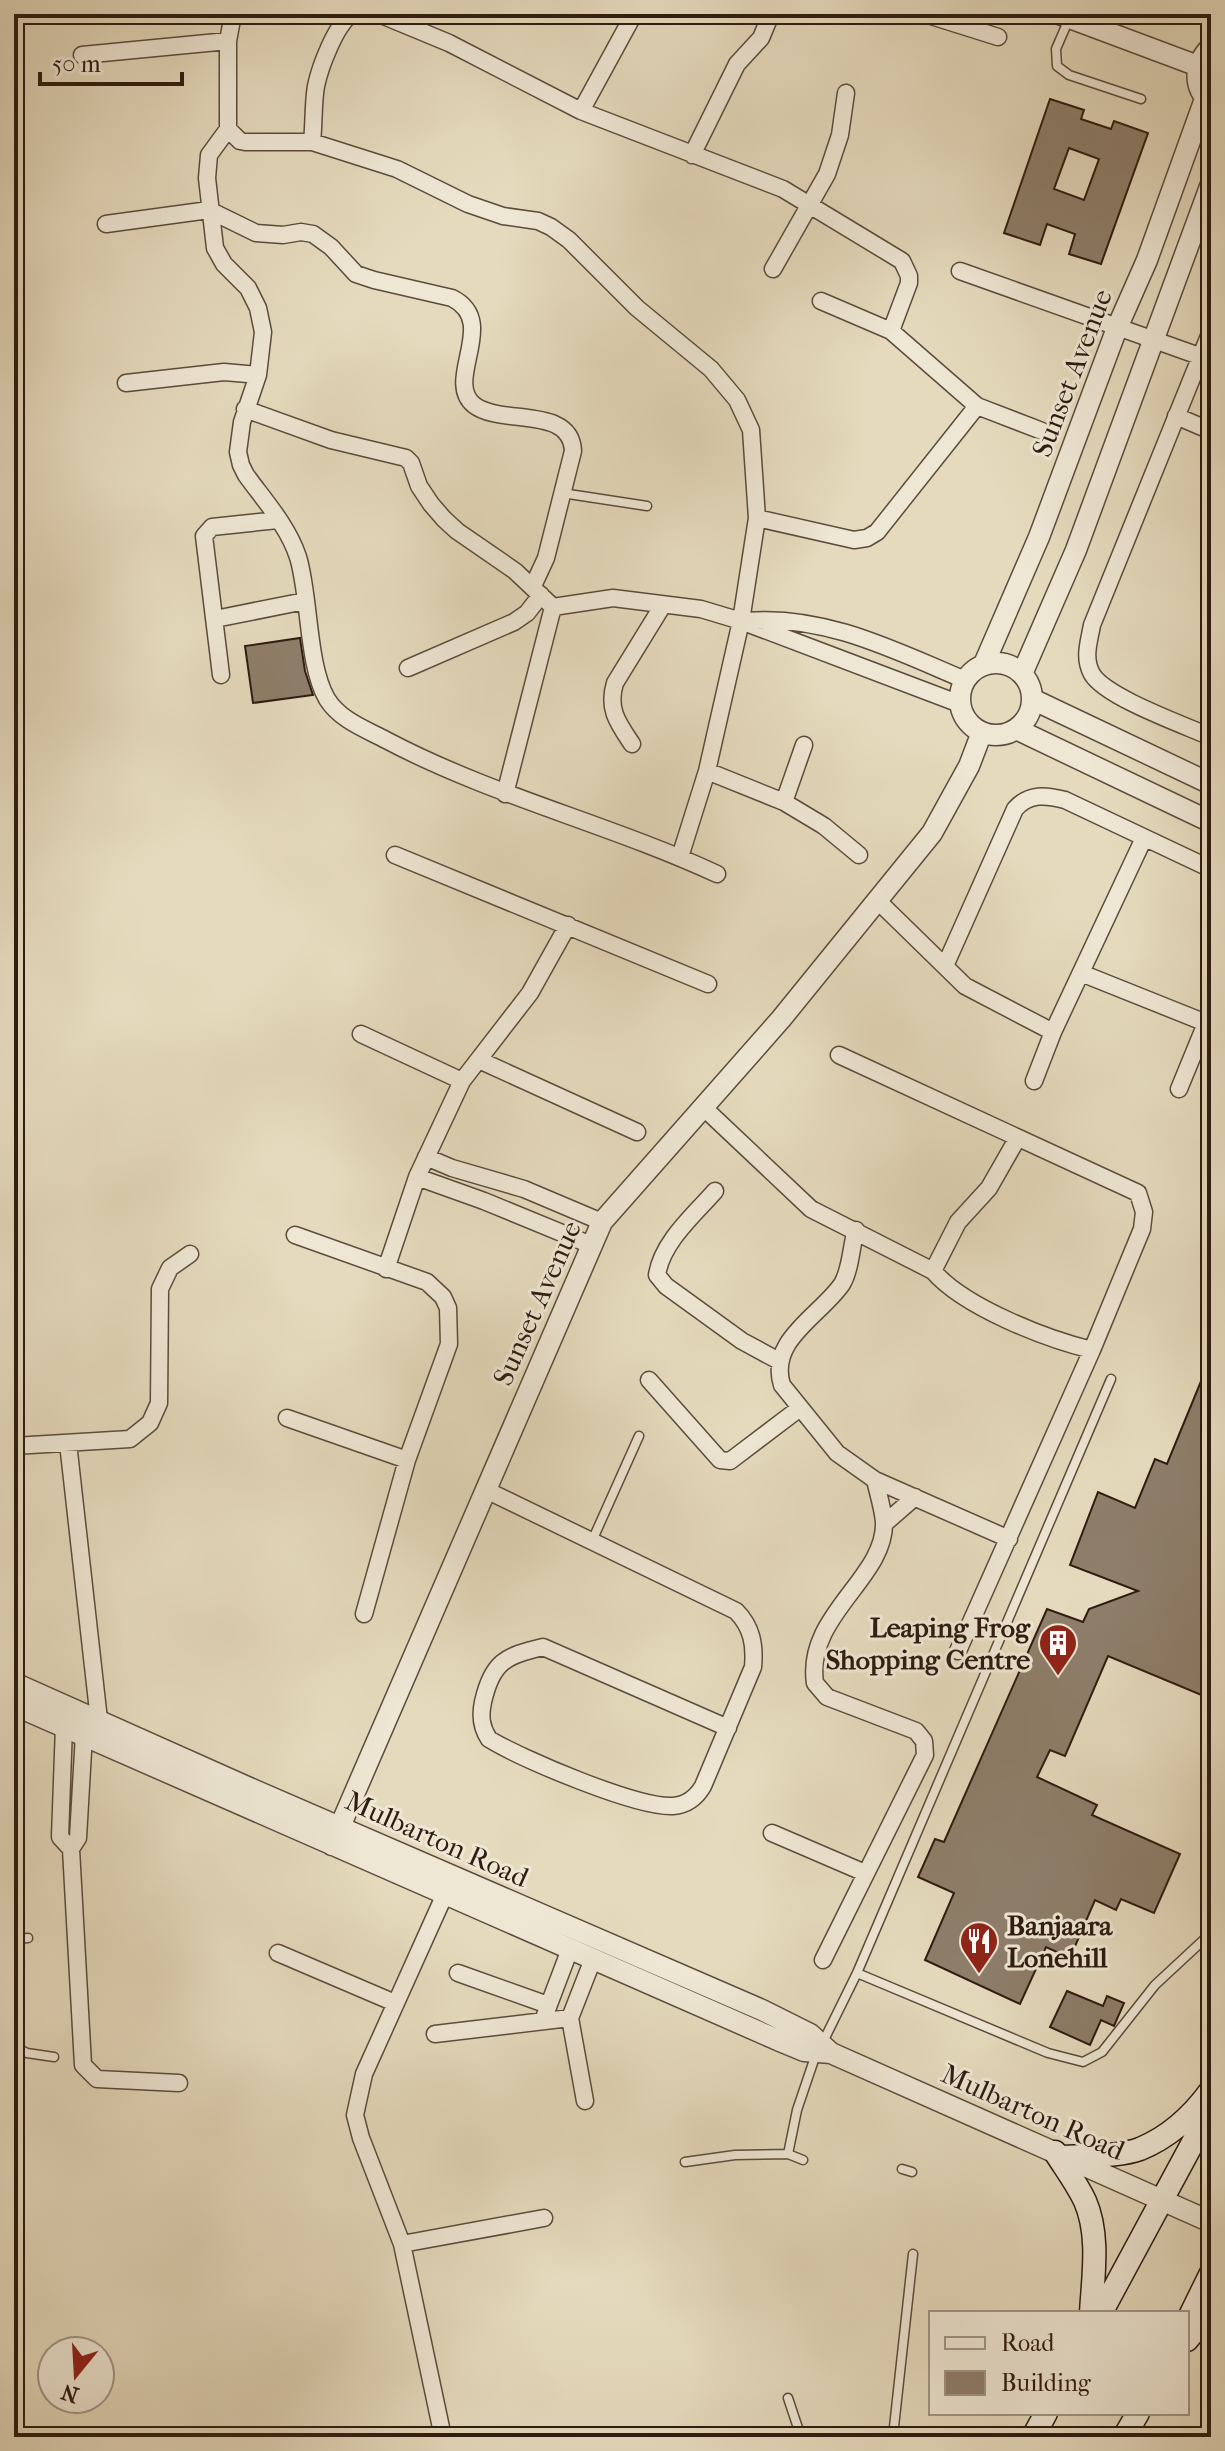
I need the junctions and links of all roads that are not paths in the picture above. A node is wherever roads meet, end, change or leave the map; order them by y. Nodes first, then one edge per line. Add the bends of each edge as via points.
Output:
1 (233, 14) edge
2 (352, 14) edge
3 (379, 14) edge
4 (634, 14) edge
5 (771, 14) edge
6 (925, 14) edge
7 (1064, 16) edge
8 (998, 37) dead end
9 (228, 41) junction
10 (1211, 47) edge
11 (82, 55) dead end
12 (1198, 66) junction
13 (846, 93) dead end
14 (1141, 99) dead end
15 (1208, 101) edge
16 (581, 111) junction
17 (228, 129) junction
18 (312, 142) junction
19 (692, 155) junction
20 (1211, 184) edge
21 (810, 203) junction
22 (209, 210) junction
23 (106, 224) dead end
24 (773, 269) dead end
25 (960, 271) dead end
26 (821, 301) dead end
27 (1117, 328) junction
28 (891, 331) junction
29 (1211, 331) edge
30 (1154, 340) junction
31 (1202, 357) junction
32 (258, 375) junction
33 (126, 383) dead end
34 (977, 406) junction
35 (245, 409) junction
36 (1176, 416) junction
37 (1042, 431) dead end
38 (1211, 431) edge
39 (562, 493) junction
40 (647, 506) dead end
41 (757, 518) junction
42 (278, 520) junction
43 (542, 596) junction
44 (305, 601) junction
45 (663, 605) junction
46 (215, 619) junction
47 (741, 621) junction
48 (984, 664) junction
49 (408, 668) dead end
50 (1022, 674) junction
51 (221, 675) dead end
52 (965, 680) junction
53 (1032, 699) junction
54 (960, 704) junction
55 (1016, 729) junction
56 (982, 732) junction
57 (1211, 737) edge
58 (632, 744) dead end
59 (804, 745) dead end
60 (707, 771) junction
61 (1211, 784) edge
62 (505, 794) junction
63 (784, 802) junction
64 (1211, 822) edge
65 (1144, 838) junction
66 (395, 855) dead end
67 (859, 855) dead end
68 (680, 857) junction
69 (1211, 869) edge
70 (717, 874) dead end
71 (878, 901) junction
72 (568, 925) junction
73 (945, 966) junction
74 (1081, 973) junction
75 (708, 984) dead end
76 (1209, 1020) edge
77 (1053, 1032) junction
78 (361, 1034) dead end
79 (839, 1055) dead end
80 (479, 1060) junction
81 (462, 1081) junction
82 (1034, 1081) dead end
83 (1179, 1089) dead end
84 (703, 1107) junction
85 (637, 1132) dead end
86 (1017, 1139) junction
87 (426, 1157) junction
88 (417, 1177) junction
89 (715, 1191) dead end
90 (602, 1222) junction
91 (856, 1230) junction
92 (295, 1235) dead end
93 (591, 1245) junction
94 (190, 1254) dead end
95 (386, 1269) junction
96 (933, 1271) junction
97 (1092, 1350) junction
98 (779, 1361) junction
99 (1111, 1379) dead end
100 (649, 1380) dead end
101 (800, 1408) junction
102 (287, 1418) dead end
103 (639, 1436) dead end
104 (68, 1443) junction
105 (14, 1446) edge
106 (407, 1460) junction
107 (875, 1480) junction
108 (486, 1490) junction
109 (915, 1497) junction
110 (884, 1524) junction
111 (1009, 1539) junction
112 (592, 1541) junction
113 (364, 1614) dead end
114 (958, 1651) dead end
115 (14, 1683) edge
116 (14, 1705) edge
117 (64, 1726) junction
118 (728, 1728) junction
119 (92, 1731) junction
120 (772, 1833) dead end
121 (336, 1836) junction
122 (71, 1849) junction
123 (865, 1873) junction
124 (445, 1894) junction
125 (1211, 1933) edge
126 (28, 1938) dead end
127 (14, 1939) edge
128 (570, 1949) junction
129 (278, 1953) dead end
130 (593, 1959) junction
131 (823, 1960) dead end
132 (458, 1973) dead end
133 (857, 1973) junction
134 (395, 2003) junction
135 (548, 2005) junction
136 (570, 2018) junction
137 (543, 2022) junction
138 (435, 2034) dead end
139 (14, 2046) edge
140 (823, 2050) junction
141 (54, 2057) dead end
142 (179, 2083) dead end
143 (1211, 2090) edge
144 (585, 2101) dead end
145 (1211, 2109) edge
146 (788, 2154) junction
147 (1060, 2155) junction
148 (803, 2160) dead end
149 (685, 2162) dead end
150 (902, 2169) dead end
151 (912, 2172) dead end
152 (1163, 2200) junction
153 (544, 2218) dead end
154 (1211, 2222) edge
155 (402, 2244) junction
156 (913, 2254) dead end
157 (1211, 2273) edge
158 (1091, 2311) edge
159 (1102, 2311) edge
160 (1211, 2311) edge
161 (1189, 2318) edge
162 (1189, 2338) edge
163 (788, 2398) dead end
164 (1045, 2415) edge
165 (1137, 2415) edge
166 (443, 2437) edge
167 (801, 2437) edge
168 (890, 2437) edge
169 (1033, 2437) edge
170 (1124, 2437) edge

1 - 9 street
2 - 18 street via 337,30 317,84
3 - 16 street via 449,43
4 - 16 street
5 - 19 street via 761,38 737,64
6 - 8 street
7 - 12 street
7 - 14 lane via 1057,66
9 - 11 street
9 - 17 street
10 - 12 street
12 - 15 street
13 - 21 street via 840,135
15 - 27 street, Sunset Avenue
16 - 19 street
17 - 18 street via 245,142
17 - 22 street via 209,155
18 - 41 street via 397,169 468,204 538,221 560,232 637,308 711,369 737,400 751,430
19 - 21 street
20 - 30 street
21 - 24 street
21 - 28 street via 902,261 909,283
22 - 23 street
22 - 32 street via 215,248 258,308 263,332
22 - 39 street via 256,233 313,234 361,276 464,304 472,322 465,390 469,401 483,411 553,423 567,431 573,451
25 - 27 street
26 - 28 street
27 - 30 street
27 - 48 street, Sunset Avenue via 1039,537
28 - 34 street
29 - 31 street
30 - 31 street
30 - 50 street via 1076,550
31 - 36 street
32 - 33 street via 224,372
32 - 35 street
34 - 37 street
34 - 41 street via 867,538 854,540
35 - 42 street via 241,465
35 - 43 street via 331,440 406,458 419,486 450,525
36 - 38 street
36 - 57 street via 1092,625 1087,652 1093,676 1109,691
39 - 40 lane
39 - 43 street
41 - 47 street
42 - 44 street via 298,559
42 - 46 street via 206,532
43 - 45 street
43 - 49 street via 514,622
43 - 62 street
44 - 46 street
44 - 62 street via 325,696 344,718
45 - 47 street
45 - 58 street via 611,696 614,716
46 - 51 street
47 - 52 street via 771,618 822,626
47 - 54 street
47 - 60 street
48 - 50 street via 1005,663
48 - 52 street
50 - 53 street
52 - 54 street
53 - 55 street via 1028,716
53 - 61 street
54 - 56 street via 967,721
55 - 56 street via 999,735
55 - 64 street
56 - 71 street, Sunset Avenue via 950,804
59 - 63 street
60 - 63 street
60 - 68 street
62 - 68 street
63 - 67 street
65 - 69 street
65 - 73 street via 1065,800 1046,795 1021,803
65 - 74 street
66 - 72 street
68 - 70 street
71 - 73 street
71 - 84 street, Sunset Avenue
72 - 75 street
72 - 80 street via 530,993
73 - 77 street via 965,986
74 - 76 street
74 - 77 street
76 - 83 street
77 - 82 street
78 - 81 street
79 - 86 street
80 - 81 street
80 - 85 street
81 - 87 street
84 - 90 street, Sunset Avenue
84 - 91 street via 802,1202
86 - 96 street via 989,1188 958,1222
86 - 97 street via 1138,1193 1142,1204 1142,1229
87 - 88 street
87 - 90 street
88 - 93 street
88 - 95 street
89 - 98 street via 668,1246 657,1275 742,1341
90 - 93 street, Sunset Avenue
91 - 96 street
91 - 98 street via 842,1283 782,1349
92 - 95 street
93 - 108 street, Sunset Avenue
94 - 104 street via 170,1268 160,1289 156,1415 130,1439
95 - 106 street via 427,1282 443,1297 450,1320 449,1344
96 - 97 street via 963,1298
97 - 111 street
98 - 101 street via 782,1385
99 - 133 lane
100 - 101 street via 725,1461
101 - 107 street via 837,1453
102 - 106 street
103 - 112 lane
104 - 105 street
104 - 119 street
106 - 113 street
107 - 109 street
107 - 110 street
108 - 112 street
108 - 121 street, Sunset Avenue
109 - 110 street
109 - 111 street
110 - 123 street via 870,1564 825,1628 815,1656 815,1683 827,1697 916,1731 924,1741 925,1755
111 - 114 street
112 - 118 street via 736,1611 747,1622 753,1667
115 - 119 street, Mulbarton Road
116 - 117 street, Mulbarton Road
117 - 119 street, Mulbarton Road
117 - 122 street via 60,1837
118 - 118 street via 699,1793 672,1806 643,1802 498,1744 484,1732 480,1716 495,1669 515,1654 543,1647
119 - 121 street, Mulbarton Road
119 - 122 street via 78,1838
120 - 123 street
121 - 124 street, Mulbarton Road
121 - 140 street, Mulbarton Road via 762,2010 794,2025
122 - 142 street via 83,2065 97,2079
123 - 131 street
124 - 128 street, Mulbarton Road
124 - 134 street
125 - 133 lane via 1155,1985 1102,2052 1083,2062 1048,2053
126 - 127 lane
128 - 130 street, Mulbarton Road
128 - 135 street
129 - 134 street
130 - 136 street
130 - 140 street, Mulbarton Road via 780,2041
132 - 135 street
133 - 140 lane
134 - 155 street via 364,2074 355,2115
135 - 137 street
136 - 137 street
136 - 144 street
137 - 138 street
139 - 141 lane
140 - 146 lane via 797,2110
140 - 147 street, Mulbarton Road
143 - 147 main road via 1197,2110 1139,2149
145 - 152 main road
146 - 148 lane
146 - 149 lane
147 - 152 street, Mulbarton Road
147 - 158 main road via 1093,2226
150 - 151 lane
152 - 154 street, Mulbarton Road
152 - 159 main road
153 - 155 street
155 - 166 street
156 - 168 lane
157 - 161 main road
160 - 162 main road
163 - 167 lane
164 - 169 main road
165 - 170 main road

